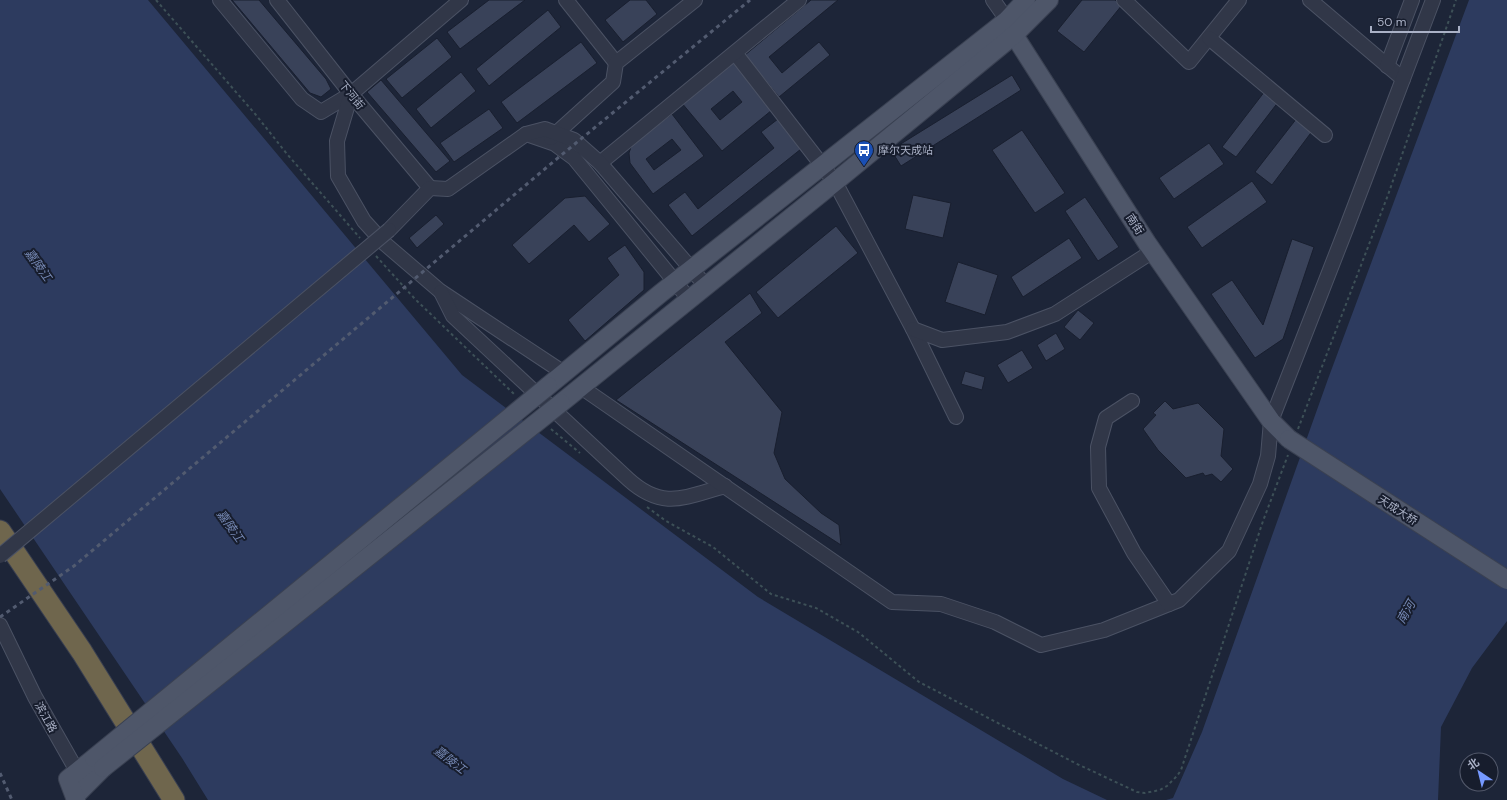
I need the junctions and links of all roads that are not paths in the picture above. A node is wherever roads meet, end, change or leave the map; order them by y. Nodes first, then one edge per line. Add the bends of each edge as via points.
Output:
1 (220, 0) edge
2 (277, 0) edge
3 (461, 0) edge
4 (566, 0) edge
5 (695, 0) edge
6 (799, 0) edge
7 (994, 0) edge
8 (1026, 0) edge
9 (1049, 0) edge
10 (1124, 0) edge
11 (1239, 0) edge
12 (1310, 0) edge
13 (1412, 0) edge
14 (1433, 0) edge
15 (1010, 27) junction
16 (1209, 38) junction
17 (734, 53) junction
18 (616, 63) junction
19 (1387, 66) junction
20 (1403, 79) junction
21 (351, 94) junction
22 (1325, 135) dead end
23 (552, 137) junction
24 (600, 163) junction
25 (822, 165) junction
26 (836, 182) junction
27 (430, 188) junction
28 (1153, 251) junction
29 (692, 269) junction
30 (675, 282) junction
31 (706, 286) junction
32 (440, 291) junction
33 (689, 299) junction
34 (913, 329) junction
35 (564, 373) junction
36 (581, 387) junction
37 (1132, 401) dead end
38 (956, 416) dead end
39 (1271, 421) junction
40 (1292, 442) joint
41 (725, 486) junction
42 (0, 531) edge
43 (0, 556) edge
44 (1507, 580) edge
45 (1169, 604) junction
46 (0, 625) edge
47 (98, 763) junction
48 (78, 789) edge
49 (174, 800) edge

1 - 21 street via 302,99 321,112
2 - 21 street, 下河街
3 - 21 street
4 - 18 street
5 - 18 street
6 - 17 street
7 - 15 street, 南街
8 - 15 main road
9 - 15 main road
10 - 16 street via 1189,62
11 - 16 street
12 - 19 street
13 - 19 street
14 - 20 street
15 - 25 main road
15 - 26 main road
15 - 28 main road, 南街
16 - 22 street
17 - 24 street
17 - 25 street
18 - 23 street via 613,82
19 - 20 street
20 - 39 street
21 - 27 street, 下河街
21 - 32 street via 337,141 338,176 364,221 384,243
23 - 24 street via 574,140
23 - 27 street via 545,129 526,134 448,189
23 - 30 street via 574,158
24 - 29 street
25 - 26 street
25 - 29 main road
26 - 31 main road
26 - 34 street
27 - 43 street, bridge via 389,230
28 - 34 street via 1055,314 1008,332 942,340
28 - 39 main road, 南街
29 - 30 main road
29 - 31 street
30 - 33 street
30 - 35 main road
31 - 33 main road
32 - 35 street
32 - 41 street via 453,316 643,491 673,499
33 - 36 main road
34 - 38 street
35 - 47 main road, bridge
36 - 41 street
36 - 47 main road, bridge
37 - 45 street via 1106,418 1098,447 1099,488 1134,553
39 - 40 main road, 南街
39 - 45 street via 1268,456 1260,484 1229,551 1179,600
40 - 44 main road, 天成大桥, bridge
41 - 45 street via 892,602 941,604 995,622 1041,645 1104,630
42 - 49 highway via 82,652
46 - 48 street, 滨江路
47 - 48 main road, 滨江路

